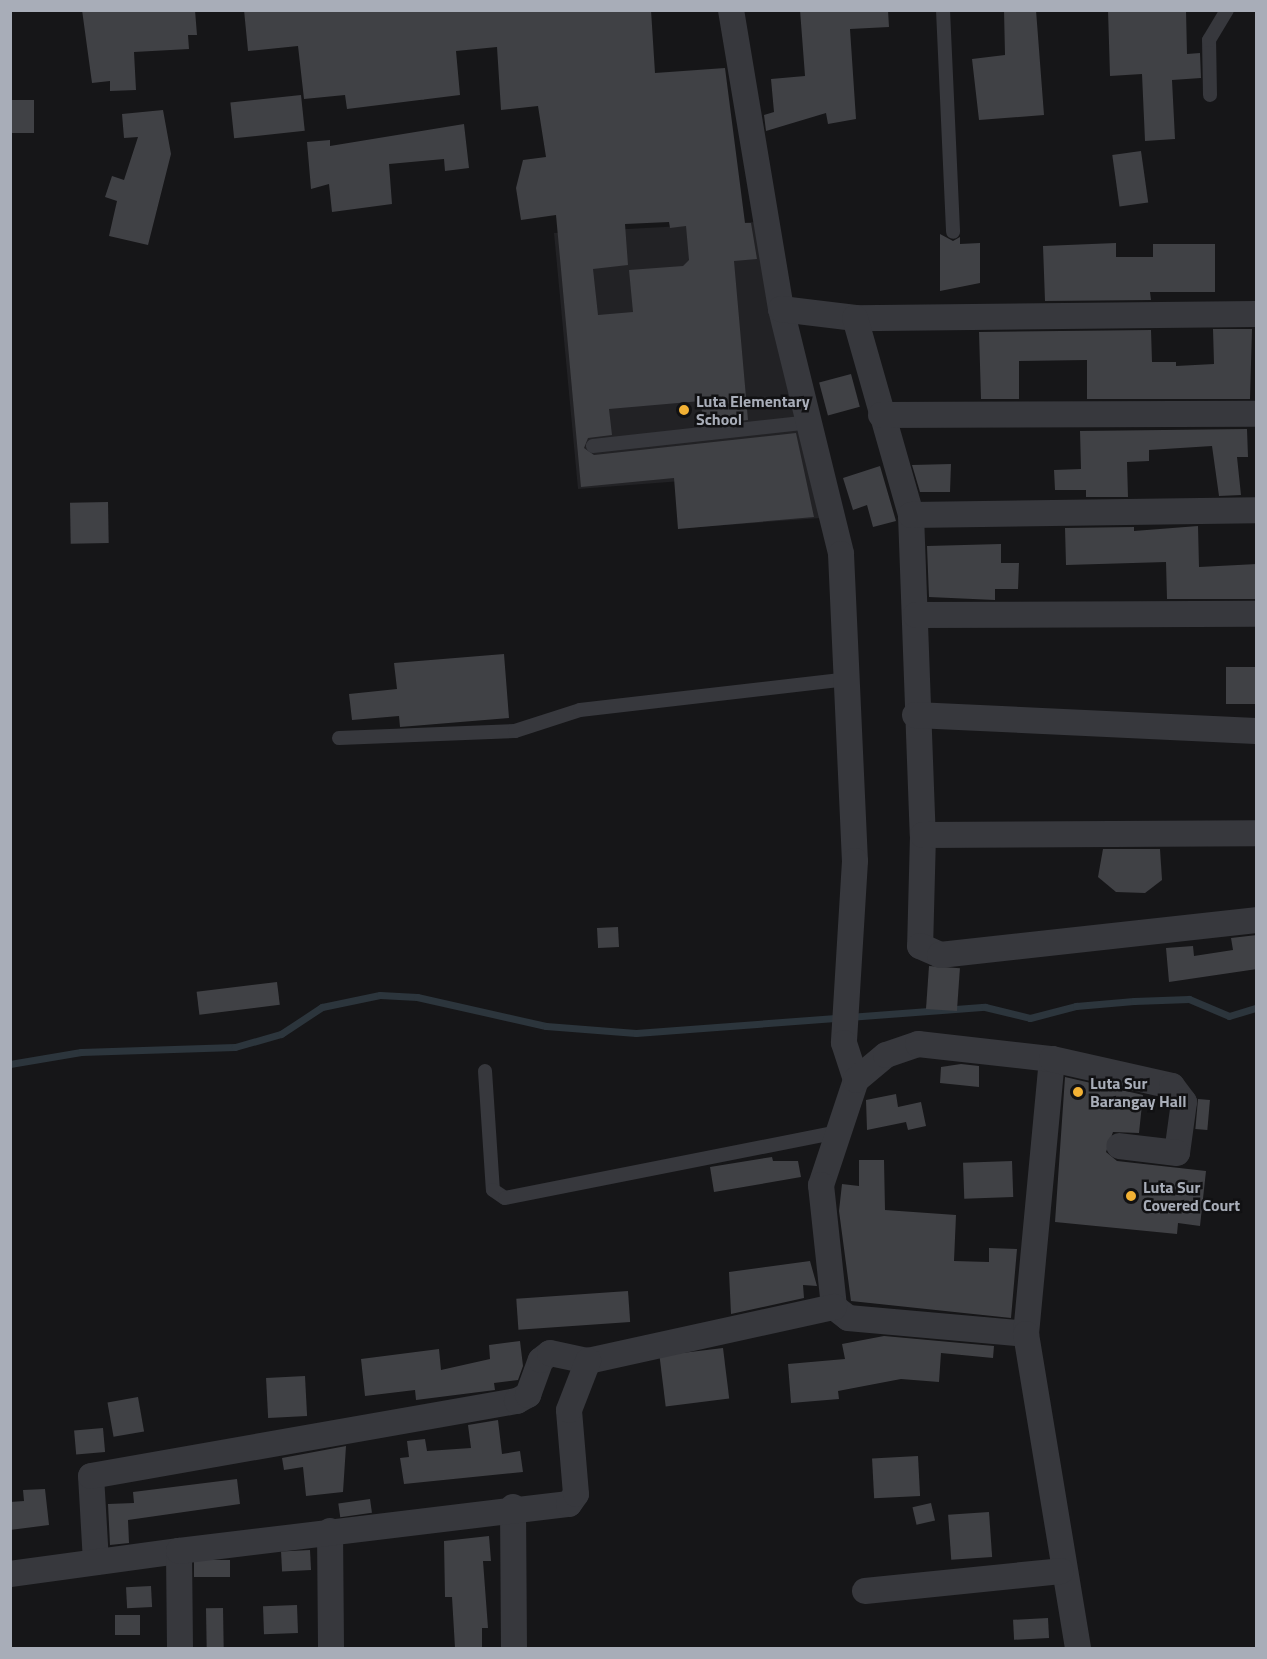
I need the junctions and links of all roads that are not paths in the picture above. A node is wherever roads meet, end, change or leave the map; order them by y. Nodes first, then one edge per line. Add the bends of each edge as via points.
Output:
1 (731, 10) edge
2 (943, 10) edge
3 (1227, 10) edge
4 (1210, 95) dead end
5 (953, 232) dead end
6 (781, 309) junction
7 (1257, 314) edge
8 (855, 318) junction
9 (1257, 414) edge
10 (881, 415) junction
11 (809, 422) junction
12 (592, 446) dead end
13 (1257, 510) edge
14 (911, 515) junction
15 (1257, 614) edge
16 (916, 615) junction
17 (847, 679) junction
18 (915, 715) junction
19 (1257, 730) edge
20 (339, 738) dead end
21 (1257, 833) edge
22 (923, 835) junction
23 (1257, 920) edge
24 (1052, 1059) junction
25 (485, 1071) dead end
26 (856, 1080) junction
27 (838, 1132) junction
28 (1119, 1146) dead end
29 (834, 1307) junction
30 (1026, 1334) junction
31 (588, 1360) junction
32 (513, 1507) junction
33 (330, 1532) junction
34 (180, 1551) junction
35 (96, 1562) junction
36 (1061, 1571) junction
37 (10, 1574) edge
38 (865, 1591) dead end
39 (180, 1648) edge
40 (331, 1648) edge
41 (514, 1648) edge
42 (1078, 1648) edge

1 - 6 street
2 - 5 lane
3 - 4 lane via 1209,40
6 - 8 street
6 - 11 street
7 - 8 street
8 - 10 street
9 - 10 street
10 - 14 street
11 - 12 lane
11 - 17 street via 841,554
13 - 14 street
14 - 16 street
15 - 16 street
16 - 18 street
17 - 20 lane via 580,710 515,731
17 - 26 street via 855,861 844,1043
18 - 19 street
18 - 22 street
21 - 22 street
22 - 23 street via 920,946 940,955
24 - 26 street via 918,1044 886,1055
24 - 28 street via 1152,1080 1179,1092 1184,1102 1177,1154
24 - 30 street
25 - 27 lane via 493,1190 505,1198
26 - 27 street
27 - 29 street via 821,1185
29 - 30 street via 848,1318
29 - 31 street
30 - 36 street
31 - 32 street via 568,1410 576,1494 569,1504
31 - 35 street via 550,1353 541,1360 528,1395 517,1401 91,1476
32 - 33 street
32 - 41 street
33 - 34 street
33 - 40 street
34 - 35 street
34 - 39 street
35 - 37 street
36 - 38 street
36 - 42 street

